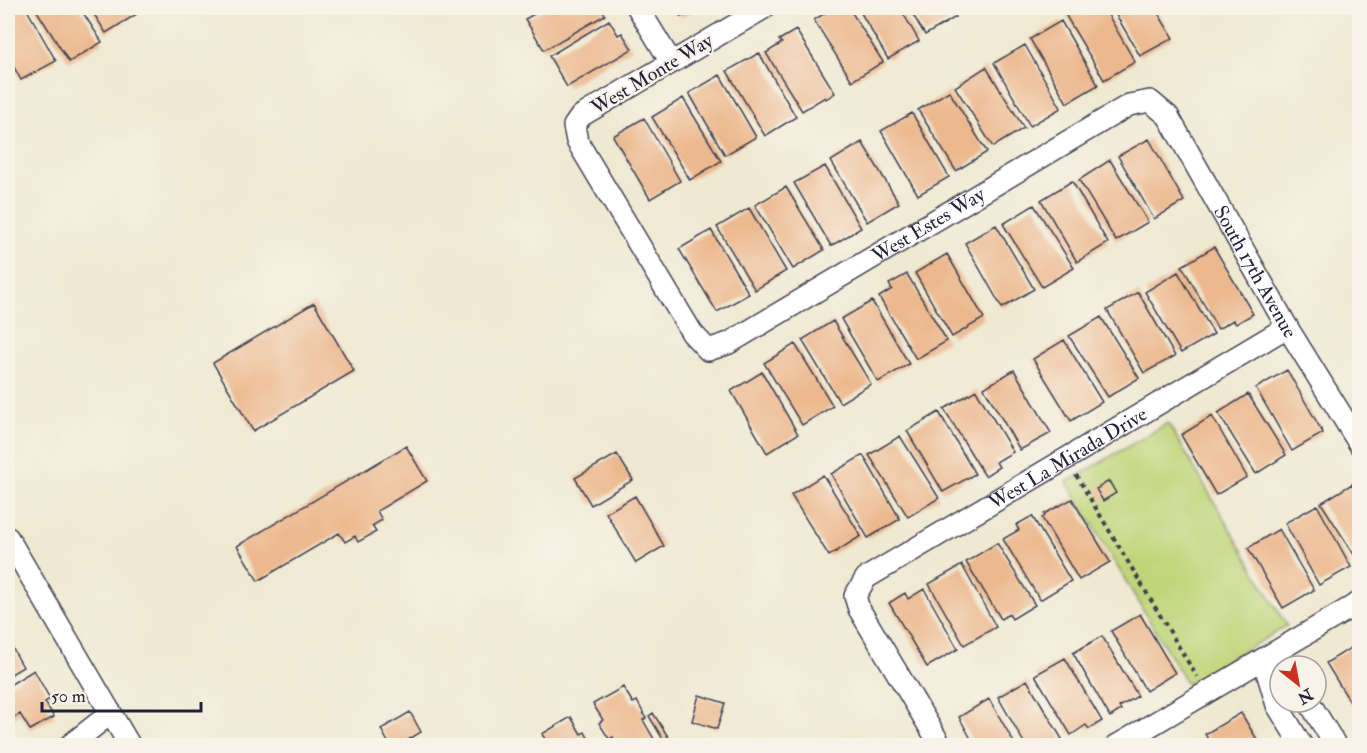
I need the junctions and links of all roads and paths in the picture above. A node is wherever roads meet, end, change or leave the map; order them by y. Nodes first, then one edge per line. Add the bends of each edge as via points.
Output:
1 (638, 8) edge
2 (764, 8) edge
3 (671, 62) junction
4 (1150, 101) joint
5 (1287, 327) junction
6 (708, 350) joint
7 (1359, 445) edge
8 (1066, 459) junction
9 (8, 538) edge
10 (1359, 602) edge
11 (1263, 659) junction
12 (1268, 663) edge
13 (1206, 692) junction
14 (111, 713) junction
15 (1317, 714) edge
16 (1323, 723) junction
17 (1300, 742) edge
18 (69, 746) edge
19 (130, 746) edge
20 (941, 746) edge
21 (1116, 746) edge
22 (1336, 746) edge

1 - 3 street
2 - 3 street, West Monte Way
3 - 6 street, West Monte Way via 581,116 574,126 577,141 692,333
4 - 5 street, South 17th Avenue via 1168,116
4 - 6 street, West Estes Way via 1129,105 729,343
5 - 7 street, South 17th Avenue
5 - 8 street, West La Mirada Drive
8 - 13 path
8 - 20 street, West La Mirada Drive via 866,578 855,596
9 - 14 street
10 - 11 street
11 - 12 street
11 - 13 street
11 - 17 street via 1278,705
13 - 21 street
14 - 18 street
14 - 19 street
15 - 16 street
16 - 17 street
16 - 22 street

